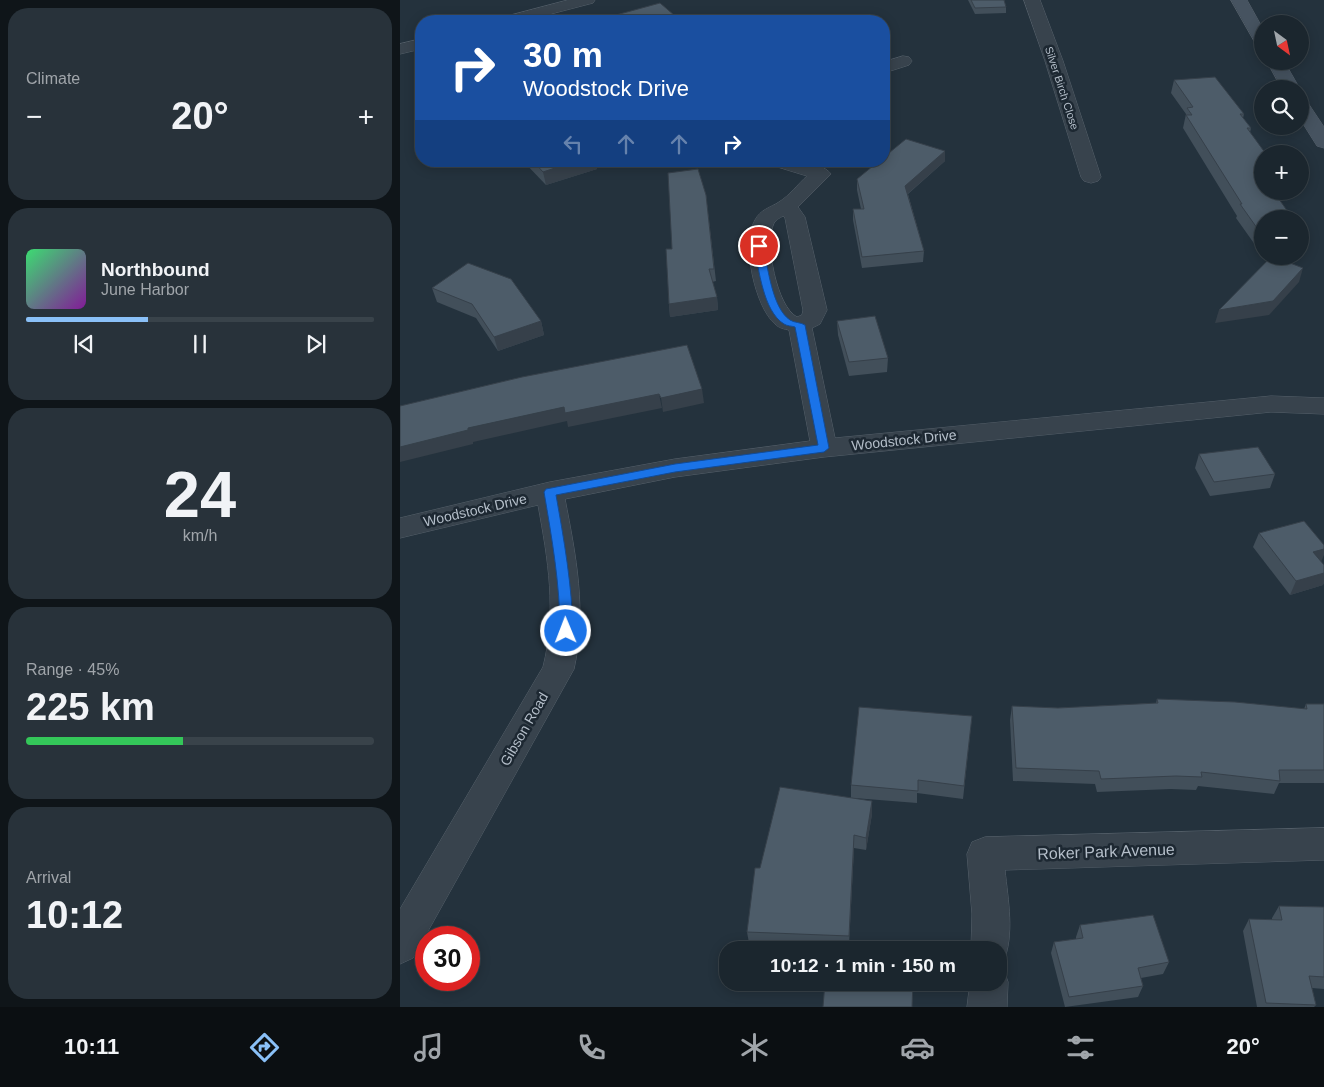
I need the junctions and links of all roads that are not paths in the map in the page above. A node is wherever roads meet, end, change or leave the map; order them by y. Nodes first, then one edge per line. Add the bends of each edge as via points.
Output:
1 (587, 0) edge
2 (1032, 0) edge
3 (1239, 0) edge
4 (529, 15) edge
5 (1254, 26) edge
6 (415, 45) edge
7 (400, 49) edge
8 (903, 61) dead end
9 (890, 66) edge
10 (1309, 117) edge
11 (1323, 138) edge
12 (798, 167) edge
13 (1091, 177) dead end
14 (786, 207) junction
15 (800, 325) junction
16 (1324, 406) edge
17 (824, 448) junction
18 (550, 492) junction
19 (400, 528) edge
20 (1324, 844) edge
21 (990, 941) edge
22 (400, 944) edge
23 (988, 991) edge
24 (987, 1007) edge

1 - 4 street
2 - 13 street, Silver Birch Close
3 - 5 main road
6 - 7 street
8 - 9 street
10 - 11 main road
12 - 14 street via 821,174
14 - 15 street via 795,218 815,310 812,319
14 - 15 street via 764,221 759,246 775,310 788,322
15 - 17 street
16 - 17 street, Woodstock Drive via 1271,404 1222,408
17 - 18 street, Woodstock Drive via 675,468
18 - 19 street, Woodstock Drive
18 - 22 street, Gibson Road via 566,599 566,631 560,663
20 - 21 street, Roker Park Avenue via 985,854
23 - 24 street

